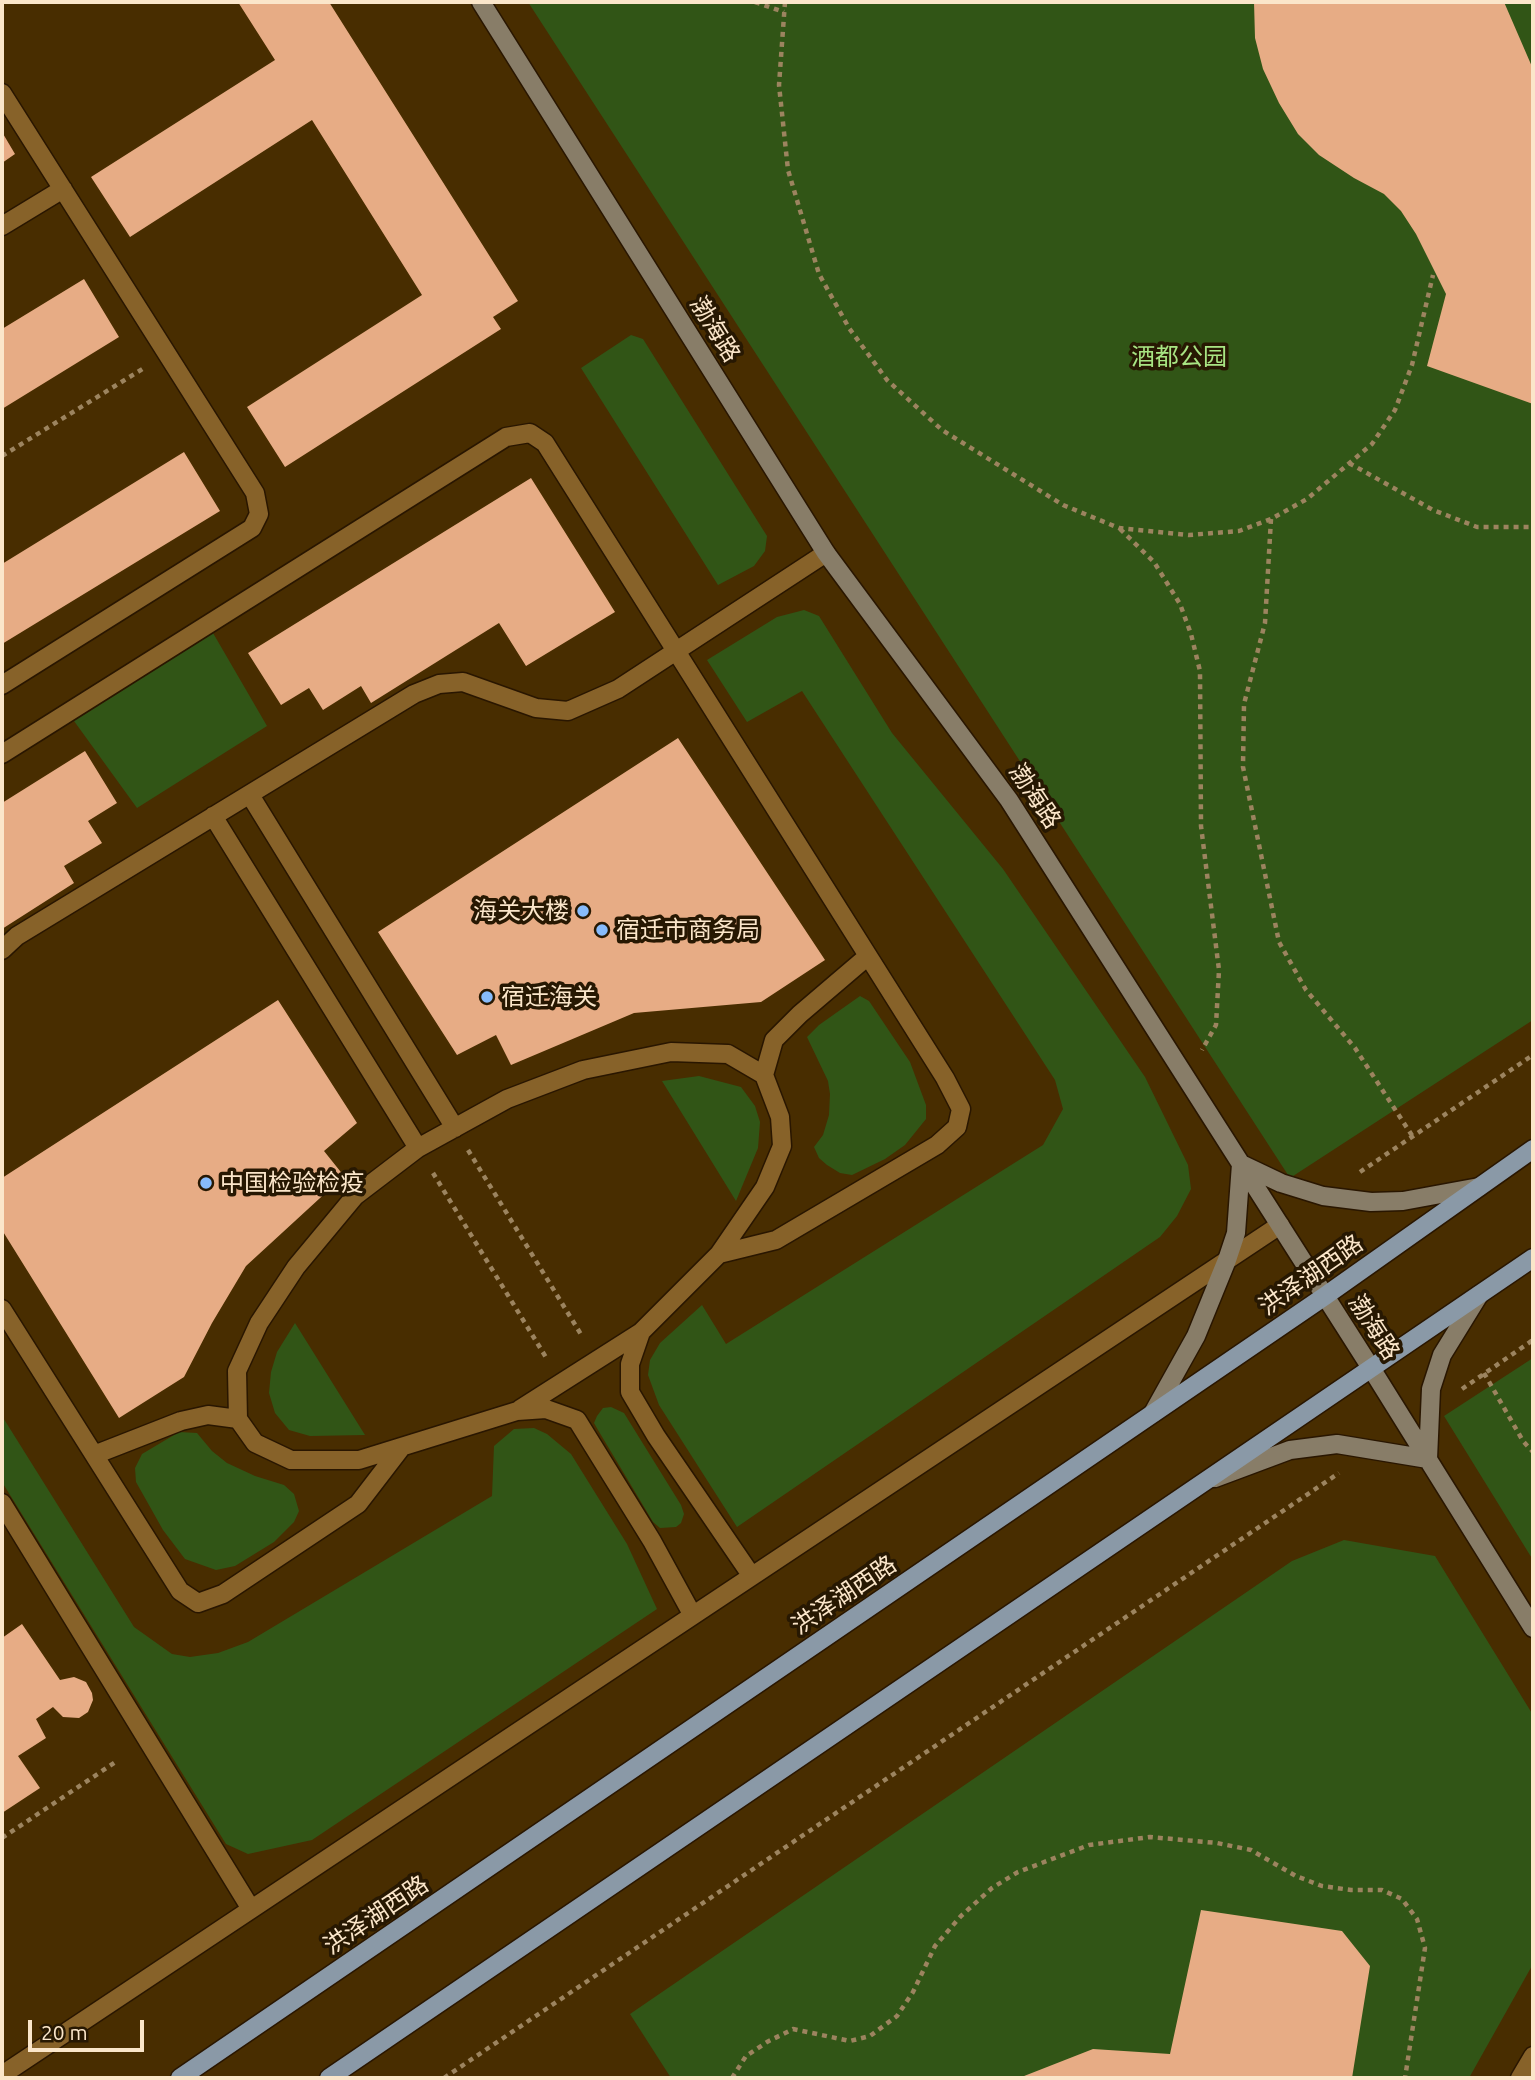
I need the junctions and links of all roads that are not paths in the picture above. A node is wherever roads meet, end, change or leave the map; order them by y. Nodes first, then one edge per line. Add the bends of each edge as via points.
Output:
1 (481, 2) edge
2 (2, 93) edge
3 (63, 189) junction
4 (2, 226) edge
5 (827, 553) junction
6 (676, 652) junction
7 (2, 685) edge
8 (2, 754) edge
9 (250, 795) junction
10 (214, 816) junction
11 (2, 950) edge
12 (869, 956) junction
13 (764, 1075) junction
14 (455, 1128) junction
15 (418, 1148) junction
16 (1533, 1149) edge
17 (1241, 1164) junction
18 (1479, 1187) junction
19 (1280, 1224) junction
20 (719, 1254) junction
21 (1533, 1258) edge
22 (1227, 1260) junction
23 (1479, 1295) junction
24 (1325, 1296) junction
25 (2, 1308) edge
26 (641, 1332) junction
27 (1371, 1368) junction
28 (517, 1411) junction
29 (1153, 1413) junction
30 (238, 1419) junction
31 (401, 1448) junction
32 (94, 1455) junction
33 (1428, 1459) junction
34 (1202, 1484) junction
35 (2, 1503) edge
36 (751, 1576) junction
37 (692, 1614) junction
38 (1533, 1628) edge
39 (251, 1909) junction
40 (1533, 2056) edge
41 (2, 2075) edge
42 (180, 2078) edge
43 (329, 2078) edge
44 (1520, 2078) edge

1 - 5 street, 渤海路
2 - 3 lane
3 - 4 lane
3 - 7 lane via 255,493 258,514 252,528
5 - 6 lane
5 - 17 street, 渤海路 via 1009,800
6 - 8 lane via 545,443 530,433 506,437
6 - 9 lane via 618,690 568,711 536,708 463,682 439,684 414,694
6 - 12 lane
9 - 10 lane
9 - 14 lane
10 - 11 lane via 17,936
10 - 15 lane
12 - 13 lane via 774,1040
12 - 20 lane via 961,1109 957,1127 937,1145 776,1240
13 - 14 lane via 728,1054 671,1052 583,1070 507,1099
13 - 20 lane via 780,1116 782,1146 765,1187
14 - 15 lane
15 - 30 lane via 355,1196 296,1267 259,1323 237,1371
16 - 18 main road, 洪泽湖西路
17 - 18 street via 1280,1184 1371,1202
17 - 19 street, 渤海路
17 - 22 street via 1236,1233
18 - 24 main road, 洪泽湖西路
19 - 22 lane
19 - 24 street, 渤海路
20 - 26 lane
21 - 23 main road
22 - 29 street via 1196,1336
22 - 36 lane
23 - 27 main road
23 - 33 street via 1442,1355 1431,1388
24 - 27 street, 渤海路
24 - 29 main road, 洪泽湖西路
25 - 32 lane
26 - 28 lane
26 - 36 lane via 630,1364 630,1392
27 - 33 street, 渤海路
27 - 34 main road
28 - 31 lane
28 - 37 lane via 546,1409 577,1420
29 - 42 main road, 洪泽湖西路
30 - 31 lane via 255,1443 291,1461 359,1460
30 - 32 lane via 208,1415 181,1421
31 - 32 lane via 358,1504 223,1594 198,1603 180,1591
33 - 34 street via 1337,1444 1290,1450
33 - 38 street, 渤海路
34 - 43 main road
35 - 39 lane
36 - 37 lane
37 - 39 lane
39 - 41 lane
40 - 44 lane

